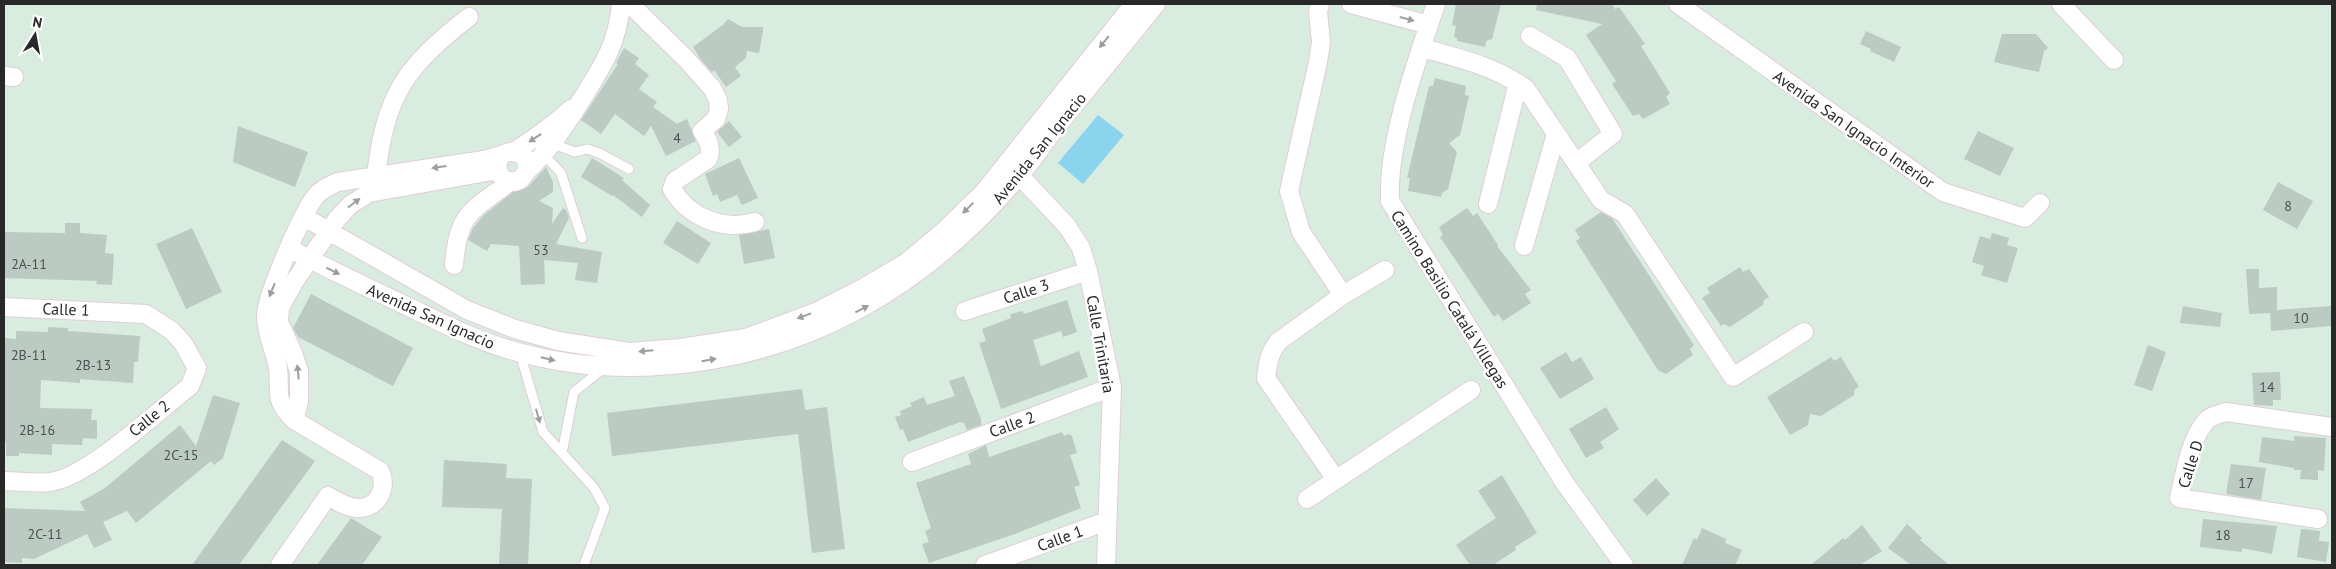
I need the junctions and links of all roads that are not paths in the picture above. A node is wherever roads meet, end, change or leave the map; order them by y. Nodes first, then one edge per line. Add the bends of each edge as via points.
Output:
1 (621, 4) edge
2 (630, 4) edge
3 (1134, 4) edge
4 (1156, 4) edge
5 (1320, 4) edge
6 (1351, 4) edge
7 (1678, 4) edge
8 (2061, 4) edge
9 (1432, 5) edge
10 (469, 17) dead end
11 (1429, 24) junction
12 (1530, 36) dead end
13 (1422, 48) junction
14 (2114, 60) dead end
15 (1518, 83) junction
16 (581, 101) junction
17 (1556, 134) junction
18 (549, 149) junction
19 (1576, 163) junction
20 (507, 164) junction
21 (628, 170) dead end
22 (376, 175) junction
23 (1020, 176) junction
24 (2040, 203) dead end
25 (1488, 204) dead end
26 (304, 217) junction
27 (755, 222) dead end
28 (329, 230) junction
29 (582, 238) dead end
30 (1524, 246) dead end
31 (290, 249) junction
32 (309, 259) junction
33 (454, 265) dead end
34 (1386, 270) dead end
35 (1088, 271) junction
36 (1343, 295) junction
37 (4, 307) edge
38 (965, 311) dead end
39 (128, 312) joint
40 (1804, 332) dead end
41 (520, 352) junction
42 (605, 367) junction
43 (1112, 387) junction
44 (1471, 390) dead end
45 (294, 420) junction
46 (2332, 427) edge
47 (562, 453) junction
48 (912, 462) dead end
49 (1335, 478) junction
50 (4, 481) edge
51 (1307, 498) dead end
52 (2318, 519) dead end
53 (1107, 521) junction
54 (280, 565) edge
55 (584, 565) edge
56 (985, 565) edge
57 (1106, 565) edge
58 (1624, 565) edge

1 - 16 street via 619,25 609,55
2 - 27 street via 700,73 718,100 716,119 702,131 711,154 695,170 675,181 672,189 675,195 684,207 718,223 744,225
3 -> 28 street, Avenida San Ignacio via 983,193 944,232 906,262 863,288 816,312 746,338 629,352 558,341 515,329 467,310
4 - 23 street, Avenida San Ignacio
5 - 36 street via 1318,62 1289,191 1301,232
6 -> 11 street
7 - 24 street, Avenida San Ignacio Interior via 1942,192 2025,218
8 - 14 street
9 - 11 street, Camino Basilio Catalá Villegas
10 - 22 street via 434,45 405,78 389,111 380,141
11 - 13 street, Camino Basilio Catalá Villegas
12 - 19 street via 1567,58 1613,134
13 - 15 street via 1483,66
13 - 58 street, Camino Basilio Catalá Villegas via 1398,138 1389,182 1390,201 1564,482
15 - 17 street via 1526,89
15 - 25 street
16 - 18 street
16 -> 20 street
17 - 19 street
17 - 30 street
18 - 20 street via 520,179
18 - 21 lane via 600,153
18 - 29 lane via 561,173
19 - 40 street via 1601,200 1625,214 1732,377
20 -> 22 street via 484,160
28 -> 20 street via 350,205 369,193
20 - 33 street via 463,221 458,232
22 - 26 street via 338,182 323,189
23 - 35 street, Calle Trinitaria via 1067,226 1081,248
42 -> 23 street, Avenida San Ignacio via 654,367 749,354 820,330 870,305 911,277 955,242
26 - 28 street, Avenida San Ignacio
26 - 31 street
28 - 32 street
31 - 32 street, Avenida San Ignacio
31 -> 45 street via 269,297 266,314 267,331 278,370 278,395
32 -> 41 street, Avenida San Ignacio via 465,334
45 -> 32 street via 299,402 299,372 279,322 279,314
34 - 36 street
35 - 38 street, Calle 3
35 - 43 street, Calle Trinitaria
36 - 49 street via 1279,341 1271,351 1266,378
37 - 39 street, Calle 1
39 - 50 street, Calle 2 via 146,314 183,343 196,368 190,386 89,466 68,477 50,482
41 -> 42 street, Avenida San Ignacio via 579,366
41 -> 47 lane via 543,432
42 - 47 lane via 574,392
43 - 48 street, Calle 2
43 - 53 street, Calle Trinitaria
44 - 49 street
45 - 54 street via 380,471 384,483 382,492 368,507 348,506 328,496
46 - 52 street, Calle D via 2226,412 2214,415 2205,422 2191,452 2179,498
47 - 55 lane via 594,488 605,508
49 - 51 street
53 - 56 street, Calle 1
53 - 57 street, Calle Trinitaria

